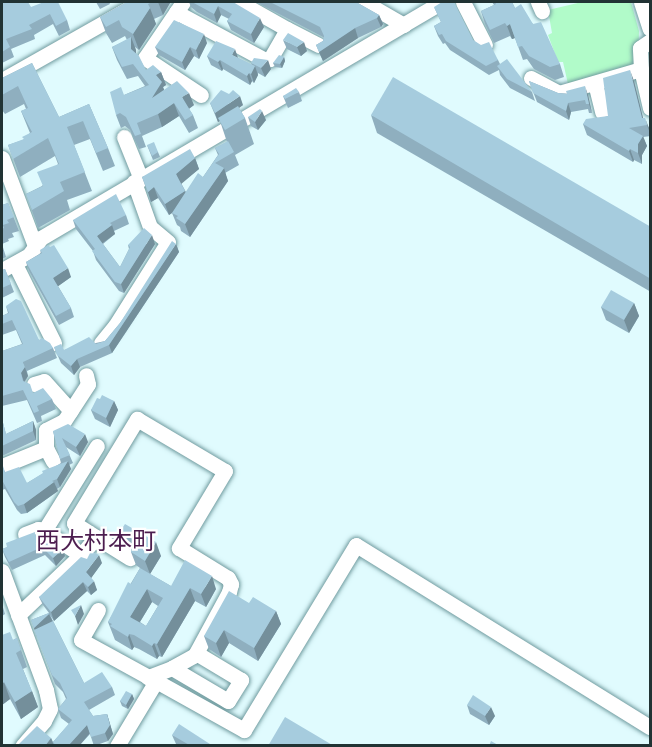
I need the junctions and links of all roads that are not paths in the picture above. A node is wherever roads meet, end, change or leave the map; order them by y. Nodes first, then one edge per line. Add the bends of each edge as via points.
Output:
1 (140, 2) edge
2 (239, 2) edge
3 (363, 2) edge
4 (463, 2) edge
5 (641, 2) edge
6 (436, 3) edge
7 (179, 7) edge
8 (404, 25) junction
9 (287, 29) junction
10 (651, 29) edge
11 (651, 41) edge
12 (318, 45) edge
13 (485, 45) edge
14 (641, 69) junction
15 (531, 78) dead end
16 (2, 80) edge
17 (595, 83) junction
18 (201, 94) dead end
19 (651, 108) edge
20 (602, 112) dead end
21 (124, 137) dead end
22 (2, 158) edge
23 (137, 181) junction
24 (35, 246) junction
25 (8, 267) edge
26 (54, 342) dead end
27 (101, 343) edge
28 (86, 375) dead end
29 (34, 384) dead end
30 (71, 411) junction
31 (98, 446) dead end
32 (10, 466) edge
33 (46, 514) dead end
34 (36, 531) junction
35 (96, 537) junction
36 (81, 555) junction
37 (130, 558) edge
38 (2, 572) edge
39 (98, 610) dead end
40 (18, 615) junction
41 (24, 633) junction
42 (9, 640) edge
43 (196, 653) junction
44 (172, 668) junction
45 (152, 679) junction
46 (651, 727) edge
47 (22, 746) edge
48 (117, 746) edge

1 - 16 street
2 - 9 street
3 - 8 street
4 - 13 street
5 - 10 street
6 - 8 street
7 - 9 street via 265,60 270,59
7 - 18 street via 145,58
8 - 23 street
9 - 12 street
11 - 14 street via 640,48
14 - 17 street
14 - 19 street
15 - 17 street via 559,93
17 - 20 street
21 - 23 street
22 - 24 street
23 - 24 street via 41,238
23 - 27 street via 150,227 168,242
24 - 25 street via 29,255
25 - 26 street
28 - 30 street via 88,384
29 - 30 street via 44,381
30 - 32 street via 64,421 46,430 49,454
31 - 34 street
33 - 34 street
34 - 36 street
35 - 36 street
35 - 37 street
35 - 43 street via 74,523 137,419 225,471 179,548 228,578 231,584
36 - 40 street
38 - 40 street
39 - 45 street via 81,640
40 - 41 street
41 - 42 street
41 - 47 street via 50,709
43 - 44 street
43 - 44 street via 241,680 228,701
44 - 45 street
45 - 46 street via 244,730 356,545
45 - 48 street

